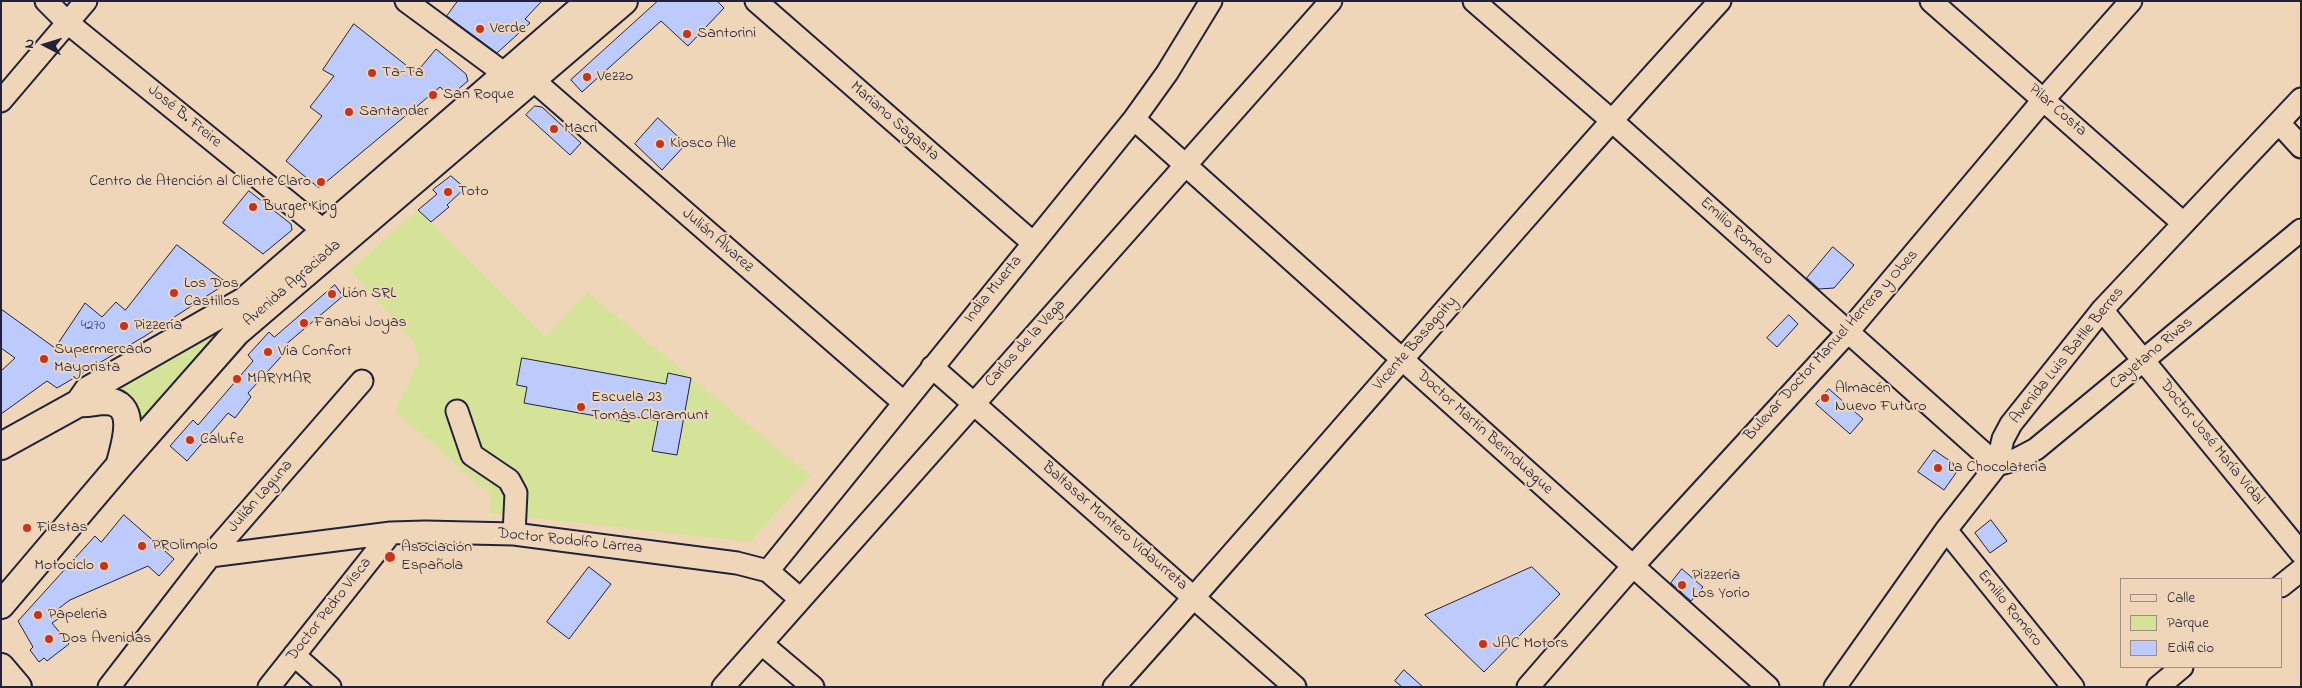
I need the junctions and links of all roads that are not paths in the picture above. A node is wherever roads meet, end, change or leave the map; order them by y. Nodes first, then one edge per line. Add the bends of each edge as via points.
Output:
1 (46, 1) edge
2 (86, 1) edge
3 (406, 1) edge
4 (590, 1) edge
5 (624, 1) edge
6 (756, 1) edge
7 (1211, 1) edge
8 (1331, 1) edge
9 (1474, 1) edge
10 (1720, 1) edge
11 (1930, 1) edge
12 (2131, 1) edge
13 (68, 23) junction
14 (505, 74) junction
15 (532, 79) junction
16 (2044, 99) junction
17 (2301, 99) edge
18 (1, 101) edge
19 (1134, 119) junction
20 (1611, 120) junction
21 (2279, 123) junction
22 (2301, 147) edge
23 (1186, 165) junction
24 (2182, 223) junction
25 (2301, 230) edge
26 (324, 231) junction
27 (1032, 242) junction
28 (2102, 310) junction
29 (1847, 333) junction
30 (1403, 360) junction
31 (2144, 361) junction
32 (932, 368) junction
33 (362, 381) dead end
34 (903, 402) junction
35 (79, 403) junction
36 (973, 403) junction
37 (457, 411) dead end
38 (1, 446) edge
39 (1996, 465) junction
40 (119, 466) junction
41 (1946, 530) junction
42 (391, 533) junction
43 (514, 534) junction
44 (2301, 554) edge
45 (210, 556) junction
46 (1633, 566) junction
47 (2301, 570) edge
48 (768, 571) junction
49 (2282, 585) edge
50 (799, 598) junction
51 (1194, 598) junction
52 (1, 605) edge
53 (762, 644) junction
54 (294, 655) junction
55 (1, 667) edge
56 (2181, 668) edge
57 (18, 687) edge
58 (109, 687) edge
59 (269, 687) edge
60 (330, 687) edge
61 (723, 687) edge
62 (813, 687) edge
63 (1114, 687) edge
64 (1295, 687) edge
65 (1528, 687) edge
66 (1768, 687) edge
67 (1835, 687) edge
68 (2072, 687) edge
69 (2158, 687) edge

1 - 13 street, José B. Freire
2 - 13 street
3 - 14 street
4 - 14 main road, Avenida Agraciada
5 - 15 main road, Avenida Agraciada
6 - 27 street, Mariano Sagasta
7 - 19 street, India Muerta
8 - 23 street, Carlos de la Vega
9 - 20 street, Emilio Romero
10 - 20 street, Vicente Basagoity
11 - 16 street, Pilar Costa
12 - 16 street, Bulevar Doctor Manuel Herrera y Obes
13 - 18 street
13 - 26 street, José B. Freire
14 - 26 main road, Avenida Agraciada
15 - 34 street, Julián Álvarez
15 - 40 main road, Avenida Agraciada via 237,332
16 - 24 street, Pilar Costa
16 - 29 street, Bulevar Doctor Manuel Herrera y Obes
17 - 21 street, Avenida Luis Batlle Berres
19 - 23 street, Doctor Martín Berinduague
19 - 27 street, India Muerta
20 - 29 street, Emilio Romero
20 - 30 street, Vicente Basagoity
21 - 22 street
21 - 24 street, Avenida Luis Batlle Berres
23 - 30 street, Doctor Martín Berinduague
23 - 36 street, Carlos de la Vega
24 - 28 street, Avenida Luis Batlle Berres
25 - 31 street, Cayetano Rivas
26 - 35 main road, Avenida Agraciada via 244,301 88,390
27 - 32 street, India Muerta
28 - 31 street, Doctor José María Vidal
28 - 39 street, Avenida Luis Batlle Berres via 2011,424
29 - 39 street, Emilio Romero
29 - 46 street, Bulevar Doctor Manuel Herrera y Obes
30 - 46 street, Doctor Martín Berinduague
30 - 51 street, Vicente Basagoity
31 - 39 street, Cayetano Rivas via 2036,450
31 - 44 street, Doctor José María Vidal
32 - 34 street, India Muerta
32 - 36 street, Baltasar Montero Vidaurreta
33 - 45 street, Julián Laguna
34 - 48 street, India Muerta
35 - 38 main road
35 - 40 main road via 111,402 125,413 128,426
36 - 50 street, Carlos de la Vega
36 - 51 street, Baltasar Montero Vidaurreta
37 - 43 street via 472,455 509,480 516,493
39 - 41 street, Avenida Luis Batlle Berres
40 - 52 main road, Avenida Agraciada
41 - 67 street, Avenida Luis Batlle Berres
41 - 68 street, Emilio Romero
42 - 43 street, Doctor Rodolfo Larrea
42 - 45 street, Doctor Rodolfo Larrea
42 - 54 street, Doctor Pedro Visca
43 - 48 street, Doctor Rodolfo Larrea via 737,563
45 - 58 street, Julián Laguna
46 - 65 street, Bulevar Doctor Manuel Herrera y Obes
46 - 66 street, Doctor Martín Berinduague
47 - 49 street
48 - 50 street, Doctor Rodolfo Larrea
50 - 53 street, Carlos de la Vega
51 - 63 street, Vicente Basagoity
51 - 64 street, Baltasar Montero Vidaurreta
53 - 61 street, Carlos de la Vega
53 - 62 street
54 - 59 street, Doctor Pedro Visca
54 - 60 street
55 - 57 main road
56 - 69 street

